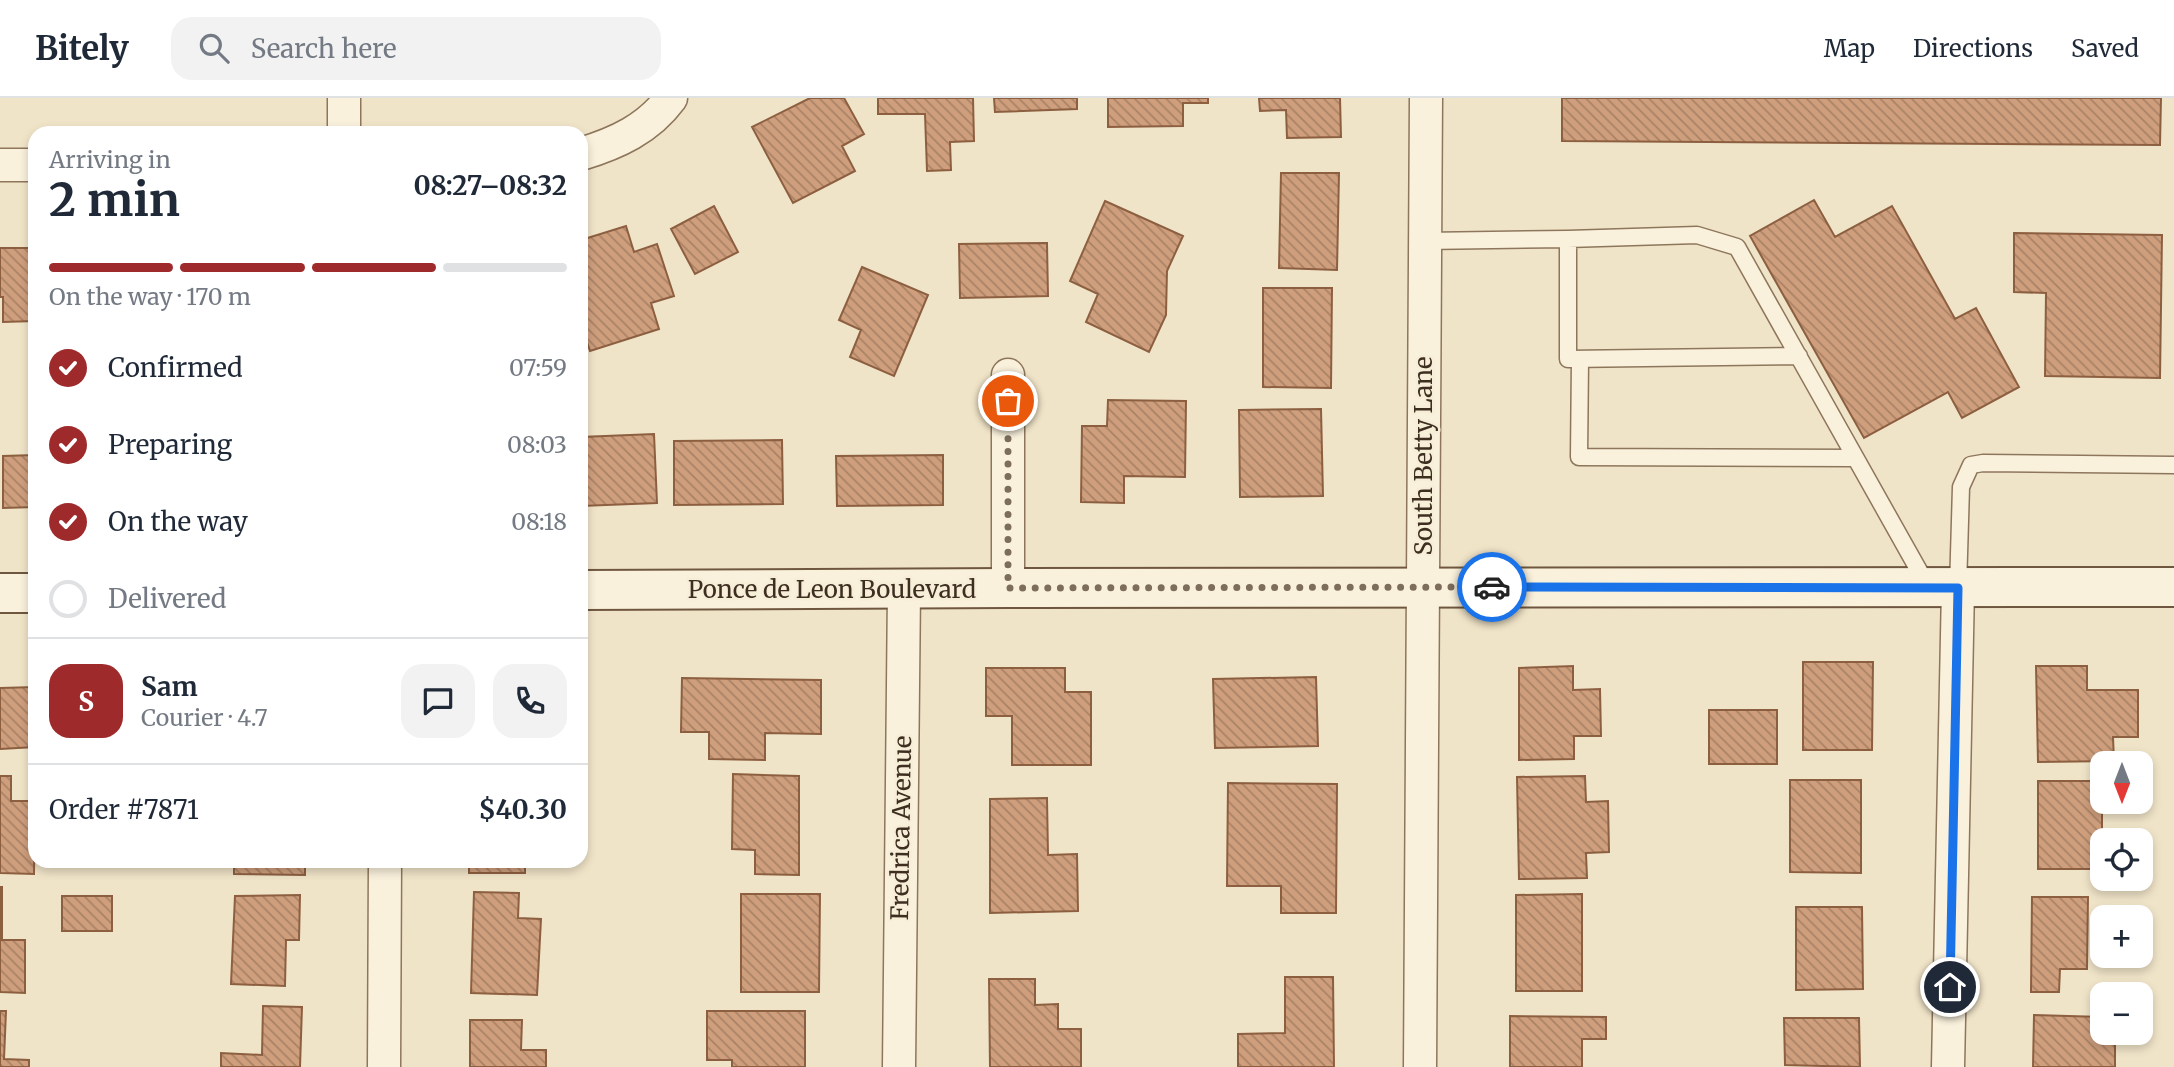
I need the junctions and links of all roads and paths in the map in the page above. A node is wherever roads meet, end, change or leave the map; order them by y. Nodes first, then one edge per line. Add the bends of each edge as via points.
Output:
1 (344, 98) edge
2 (671, 98) edge
3 (1426, 98) edge
4 (344, 126) edge
5 (588, 152) edge
6 (0, 165) edge
7 (28, 165) edge
8 (1569, 239) junction
9 (1424, 240) junction
10 (1799, 356) junction
11 (1580, 359) junction
12 (1008, 375) dead end
13 (1856, 458) junction
14 (2174, 465) edge
15 (1422, 587) junction
16 (1943, 587) junction
17 (2174, 587) edge
18 (1008, 588) junction
19 (588, 590) edge
20 (904, 590) junction
21 (0, 593) edge
22 (28, 593) edge
23 (385, 868) edge
24 (384, 1067) edge
25 (899, 1067) edge
26 (1420, 1067) edge
27 (1948, 1067) edge

1 - 4 street
2 - 5 street via 634,133
3 - 9 street, South Betty Lane
6 - 7 street
8 - 9 lane
8 - 10 lane via 1697,235 1737,247
8 - 11 lane via 1568,359
9 - 15 street, South Betty Lane
10 - 11 lane
10 - 13 lane
11 - 13 lane via 1579,457
12 - 18 street
13 - 16 lane
14 - 16 lane via 1971,466 1962,487
15 - 16 street, Ponce de Leon Boulevard
15 - 18 street, Ponce de Leon Boulevard
15 - 26 street, South Betty Lane
16 - 17 street, Ponce de Leon Boulevard
16 - 27 street
18 - 20 street, Ponce de Leon Boulevard
19 - 20 street, Ponce de Leon Boulevard
20 - 25 street, Fredrica Avenue
21 - 22 street
23 - 24 street

